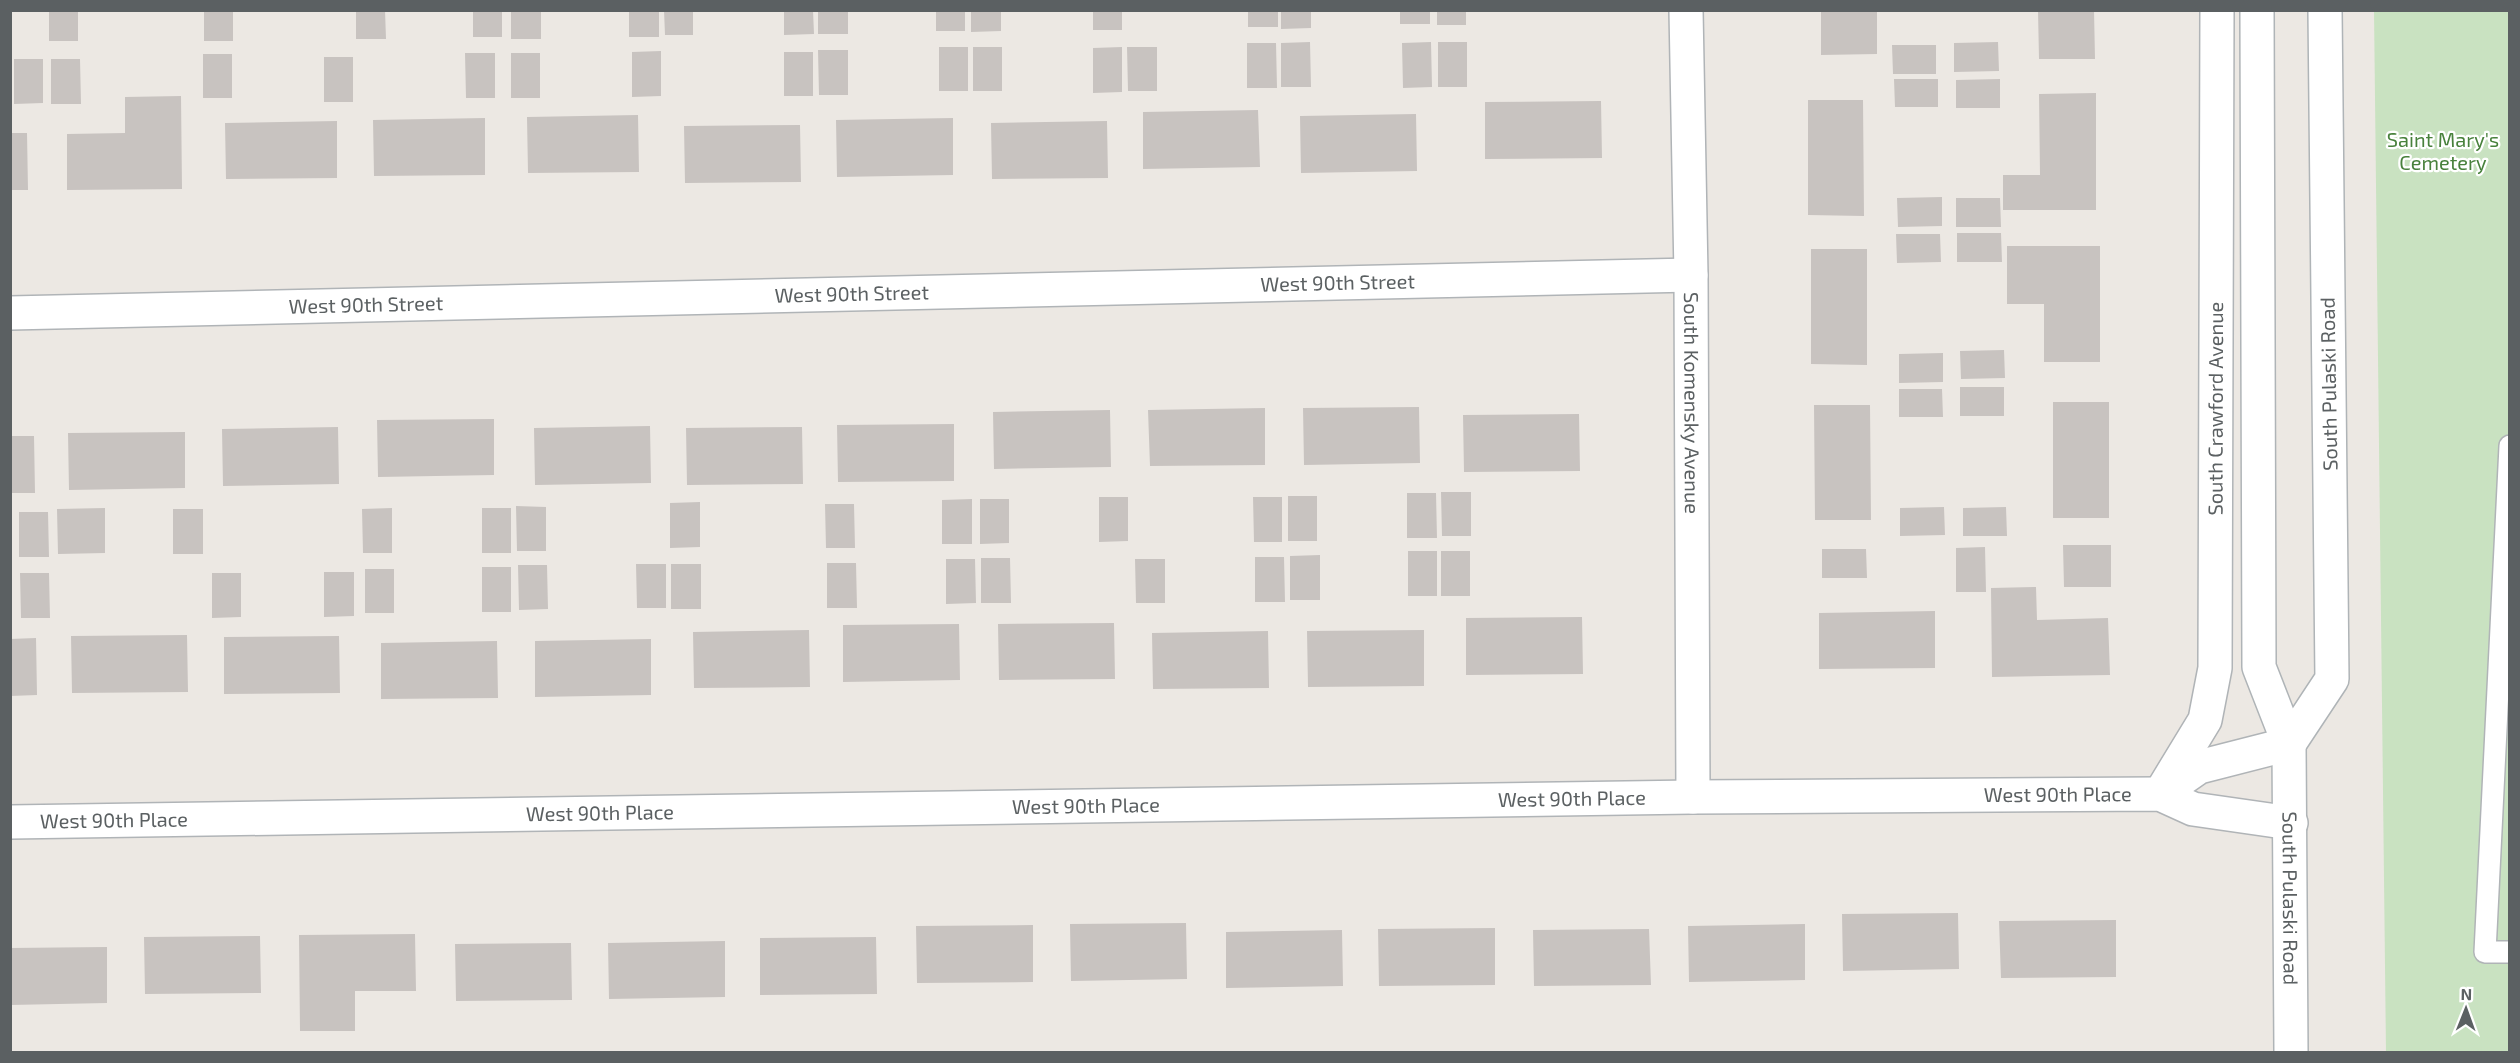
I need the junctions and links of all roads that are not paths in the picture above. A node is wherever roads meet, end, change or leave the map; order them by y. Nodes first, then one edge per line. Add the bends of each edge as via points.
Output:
1 (1686, 10) edge
2 (2217, 10) edge
3 (2257, 10) edge
4 (2325, 10) edge
5 (1691, 275) junction
6 (10, 313) edge
7 (2510, 446) edge
8 (2507, 535) edge
9 (2289, 744) junction
10 (2160, 794) junction
11 (1693, 796) junction
12 (10, 822) edge
13 (2291, 823) junction
14 (2510, 952) edge
15 (2291, 1053) edge

1 - 5 street, South Komensky Avenue
2 - 10 street, South Crawford Avenue via 2215,668 2205,720
3 - 9 street, South Pulaski Road via 2259,667
4 - 9 street, South Pulaski Road via 2332,679
5 - 6 street, West 90th Street
5 - 11 street, South Komensky Avenue
7 - 8 lane
8 - 14 lane via 2485,952
9 - 10 street, West 90th Place via 2199,767
9 - 13 street, South Pulaski Road
10 - 11 street, West 90th Place
10 - 13 street, West 90th Place via 2193,810
11 - 12 street, West 90th Place
13 - 15 street, South Pulaski Road

